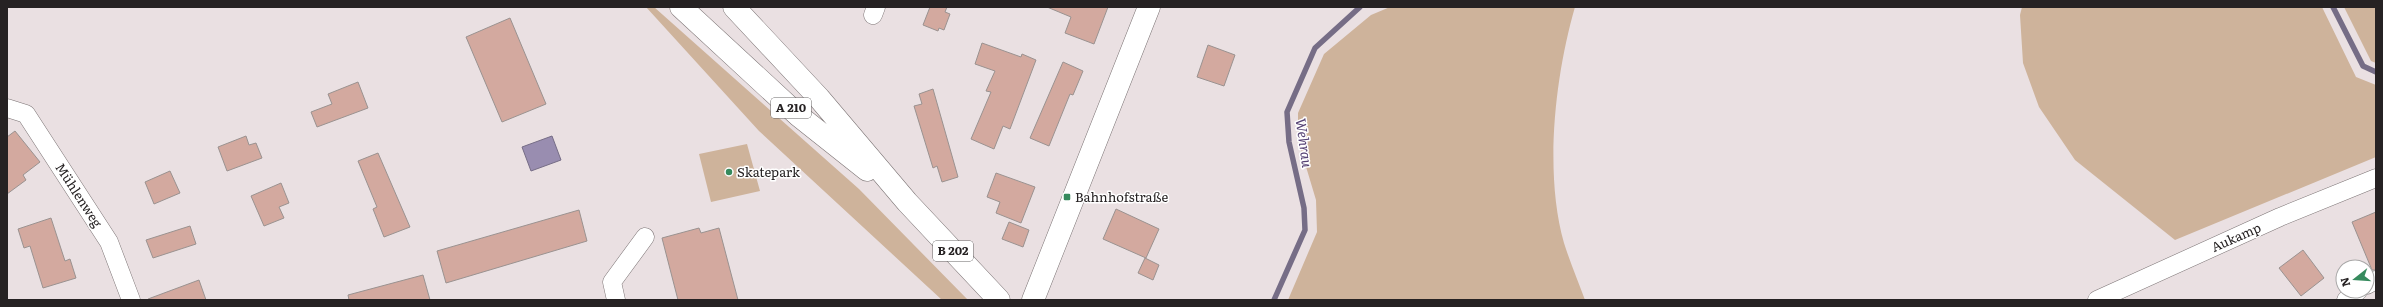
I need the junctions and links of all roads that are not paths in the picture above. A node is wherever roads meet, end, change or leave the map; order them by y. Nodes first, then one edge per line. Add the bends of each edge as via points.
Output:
1 (681, 7) edge
2 (734, 7) edge
3 (1149, 7) edge
4 (7, 108) edge
5 (2376, 178) edge
6 (907, 202) junction
7 (645, 238) dead end
8 (131, 300) edge
9 (616, 300) edge
10 (999, 300) edge
11 (1032, 300) edge
12 (2097, 300) edge

1 - 6 main road, A 210 via 800,116
2 - 6 main road, A 210 via 819,98
3 - 11 main road
4 - 8 street, Mühlenweg via 26,114 80,197 109,242
5 - 12 street, Aukamp via 2280,217
6 - 10 main road, B 202
7 - 9 street via 612,282

